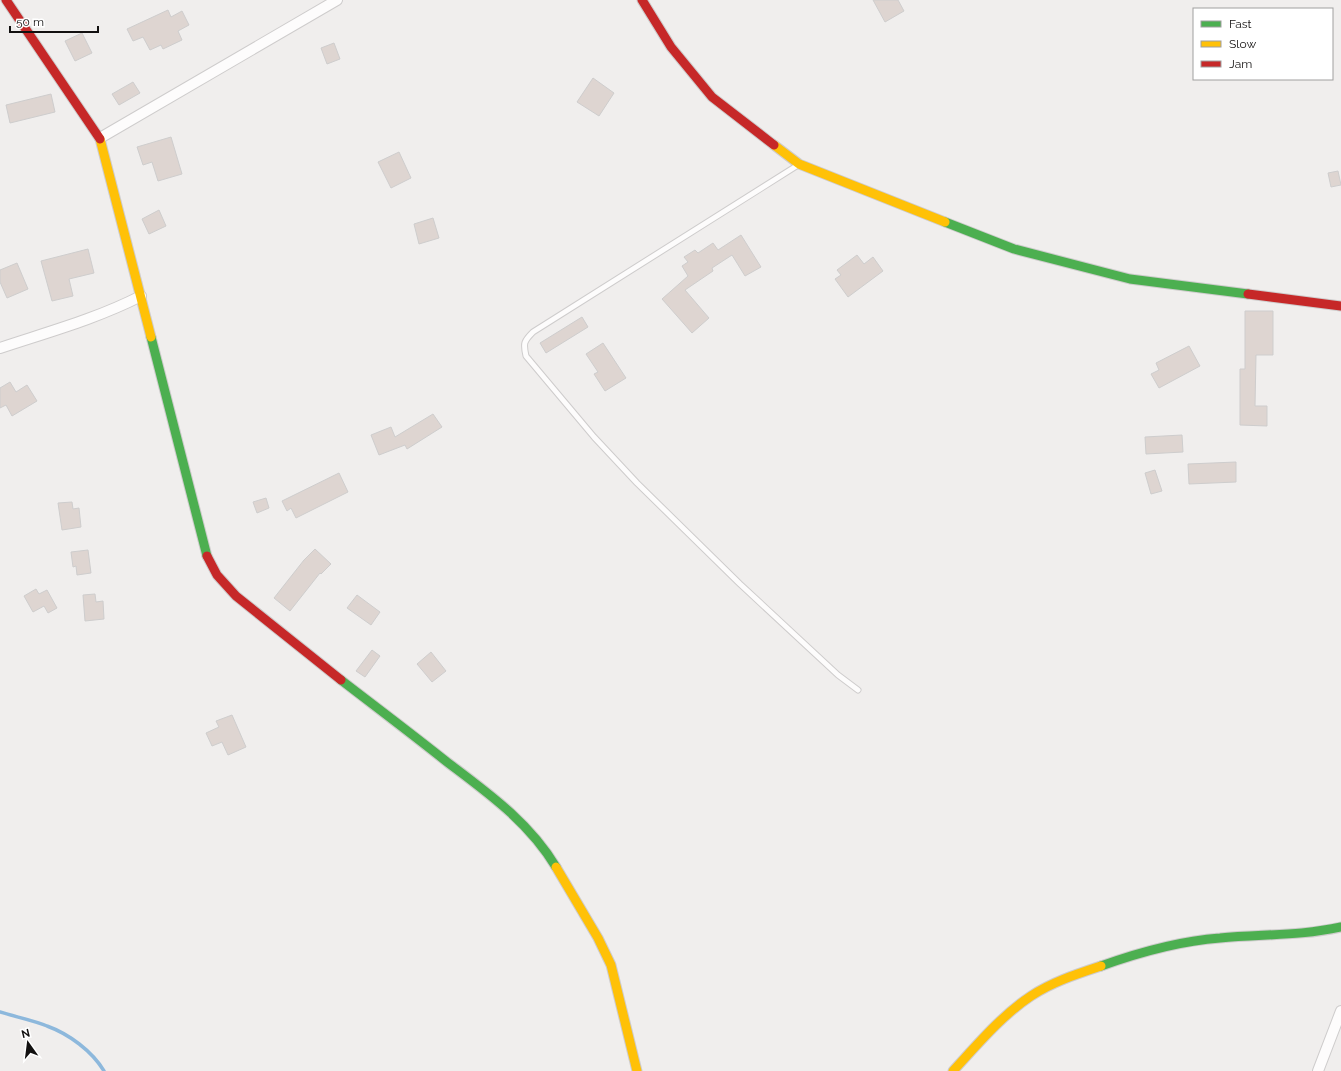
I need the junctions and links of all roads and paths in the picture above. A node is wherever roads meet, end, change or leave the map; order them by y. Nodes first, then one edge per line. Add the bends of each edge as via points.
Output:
1 (6, 0) edge
2 (337, 0) edge
3 (642, 0) edge
4 (100, 138) junction
5 (799, 164) junction
6 (141, 296) junction
7 (1341, 306) edge
8 (0, 348) edge
9 (858, 690) dead end
10 (1341, 927) edge
11 (1341, 1011) edge
12 (1337, 1032) edge
13 (637, 1071) edge
14 (953, 1071) edge
15 (1318, 1071) edge

1 - 4 street
2 - 4 street
3 - 5 street via 671,47 712,97
4 - 6 street
5 - 7 street via 1014,249 1130,279
5 - 9 lane via 533,332 524,340 524,346 526,356 637,483 740,584 838,675
6 - 8 street via 116,308
6 - 13 street via 206,554 217,576 236,596 302,649 505,806 530,831 549,855 598,938 611,966
10 - 14 street via 1292,936 1184,942 1121,959 1064,979 1025,1001 1001,1020
11 - 12 street
12 - 15 street

